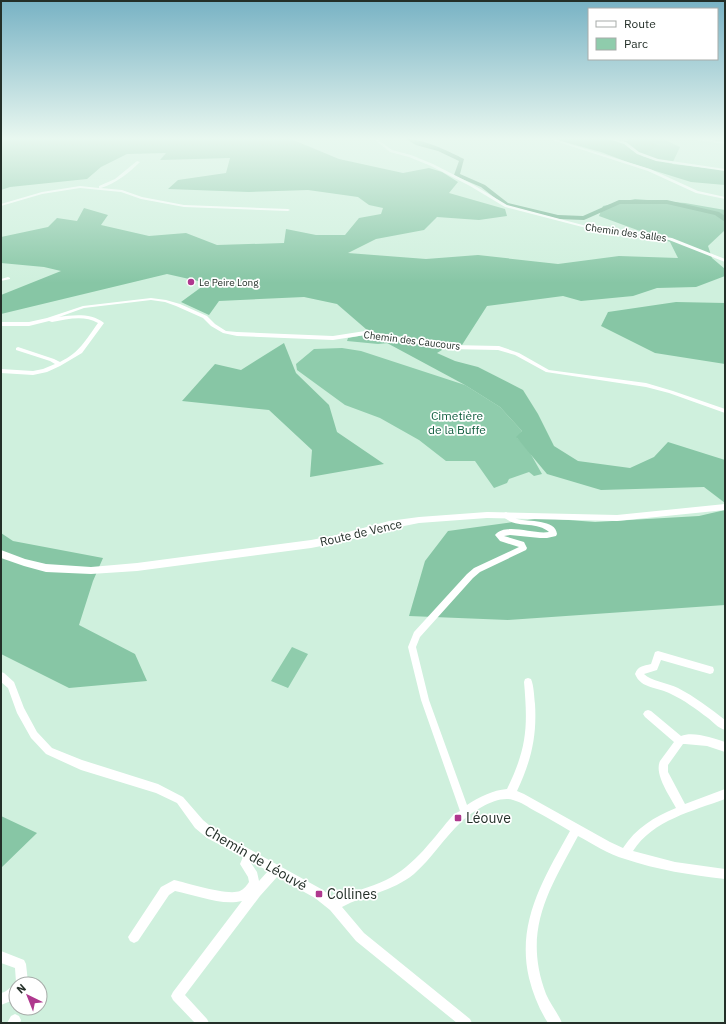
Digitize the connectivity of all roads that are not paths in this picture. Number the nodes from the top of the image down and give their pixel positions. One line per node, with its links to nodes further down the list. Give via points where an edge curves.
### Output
1 (100, 187): 4 (street)
2 (474, 187): 8 (street, Chemin des Salles, via 506,206 594,229 670,239)
3 (686, 187): 5 (street)
4 (96, 188): 6 (street, via 61,189); 7 (street, via 122,191 141,198 184,206)
5 (725, 198)
6 (1, 205)
7 (288, 210)
8 (725, 260)
9 (8, 278): 10 (street)
10 (1, 280)
11 (49, 319): 12 (street, via 29,324); 14 (street, via 76,316 101,322 80,352); 16 (street, Chemin des Caucours, via 83,307 151,299 169,302 205,316 213,326 237,334 333,338 365,333 451,347 499,348 518,354 548,371 646,385)
12 (1, 324)
13 (18, 349): 14 (street)
14 (59, 364): 15 (street, via 36,373)
15 (1, 371)
16 (725, 411)
17 (725, 507): 18 (main road, Route de Vence, via 617,518)
18 (506, 515): 19 (main road, Route de Vence, via 420,520 311,544 96,570 57,570); 30 (street, via 513,520 549,527 553,534 546,536 506,532 499,535 503,539 521,544 523,548 477,570 470,576 417,635 412,647 425,700)
19 (1, 554)
20 (710, 670): 24 (street, via 658,655 654,667 642,670 639,674 647,682 684,695)
21 (1, 676): 33 (street, Chemin de Léouvé, via 11,685 20,710 34,735 49,751 80,765 158,789 180,800 199,824 211,834)
22 (528, 682): 27 (street, via 532,715 529,750)
23 (648, 714): 25 (street)
24 (725, 726)
25 (680, 741): 26 (street, via 707,741); 29 (street, via 663,764 662,773)
26 (725, 748)
27 (510, 794): 30 (street, via 498,795); 31 (street, via 521,797)
28 (725, 794): 29 (street)
29 (682, 809): 32 (street, via 640,833)
30 (465, 812): 36 (street, via 403,876)
31 (576, 828): 32 (street); 42 (street, via 543,893 530,936 529,957 534,977 542,1000)
32 (625, 854): 35 (street, via 675,867)
33 (249, 856): 34 (street, Chemin de Léouvé); 37 (street, via 244,864 254,879 247,893 242,896 226,897 174,884 165,891)
34 (276, 870): 36 (street, Chemin de Léouvé, via 319,894); 40 (street, via 256,892 177,996)
35 (725, 874)
36 (334, 906): 41 (street, Chemin de Léouvé, via 360,937)
37 (134, 936)
38 (1, 957): 39 (street, via 20,964)
39 (21, 976)
40 (203, 1023)
41 (466, 1023)
42 (556, 1023)

